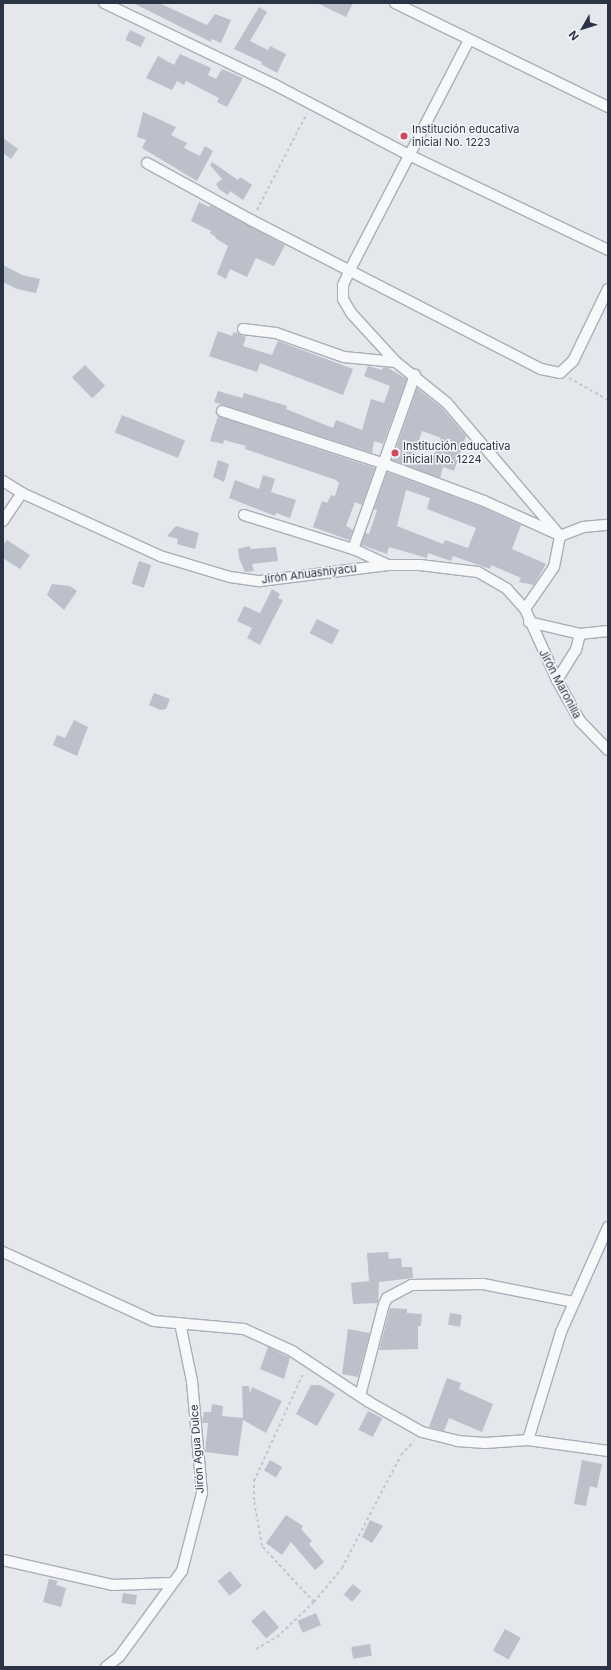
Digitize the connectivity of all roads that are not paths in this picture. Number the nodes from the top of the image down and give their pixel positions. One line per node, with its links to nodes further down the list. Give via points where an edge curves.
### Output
1 (104, 3): 5 (street, via 312,104)
2 (396, 3): 3 (street)
3 (469, 40): 4 (street); 5 (street)
4 (608, 107)
5 (411, 156): 7 (street); 8 (street)
6 (147, 163): 8 (street)
7 (608, 250)
8 (350, 270): 9 (street, via 541,369 560,372 573,361); 11 (street, via 343,285 342,298 351,313)
9 (608, 289)
10 (243, 329): 11 (street, via 276,333 344,357)
11 (396, 362): 12 (street)
12 (415, 375): 14 (street); 20 (street, via 446,403)
13 (222, 411): 14 (street)
14 (382, 463): 20 (street, via 484,501); 21 (street)
15 (3, 481): 16 (street, Jirón Ahuashiyacu)
16 (22, 494): 18 (street); 22 (street, Jirón Ahuashiyacu, via 160,556 230,577 260,581)
17 (244, 515): 21 (street)
18 (3, 521)
19 (608, 525): 20 (street, via 583,527)
20 (560, 536): 23 (street, via 554,567)
21 (353, 550): 22 (street)
22 (388, 564): 23 (street, Jirón Ahuashiyacu, via 478,572 507,590)
23 (525, 609): 24 (street, Jirón Maronilla)
24 (529, 622): 26 (street); 27 (street, Jirón Maronilla)
25 (608, 631): 26 (street)
26 (580, 634): 27 (street, via 576,650)
27 (557, 680): 28 (street, Jirón Maronilla, via 580,721)
28 (608, 750)
29 (608, 1227): 31 (street)
30 (3, 1252): 32 (street, via 154,1321)
31 (574, 1302): 33 (street, via 484,1284 411,1285 387,1298 384,1304); 34 (street)
32 (180, 1323): 33 (street, via 244,1329 292,1351); 37 (street, Jirón Agua Dulce, via 192,1381 202,1493 182,1571)
33 (360, 1396): 34 (street, via 422,1432 457,1441 485,1443)
34 (528, 1440): 35 (street)
35 (608, 1451)
36 (3, 1560): 37 (street, via 113,1585)
37 (171, 1583): 38 (street, Jirón Agua Dulce, via 152,1616 119,1657)
38 (106, 1667)

